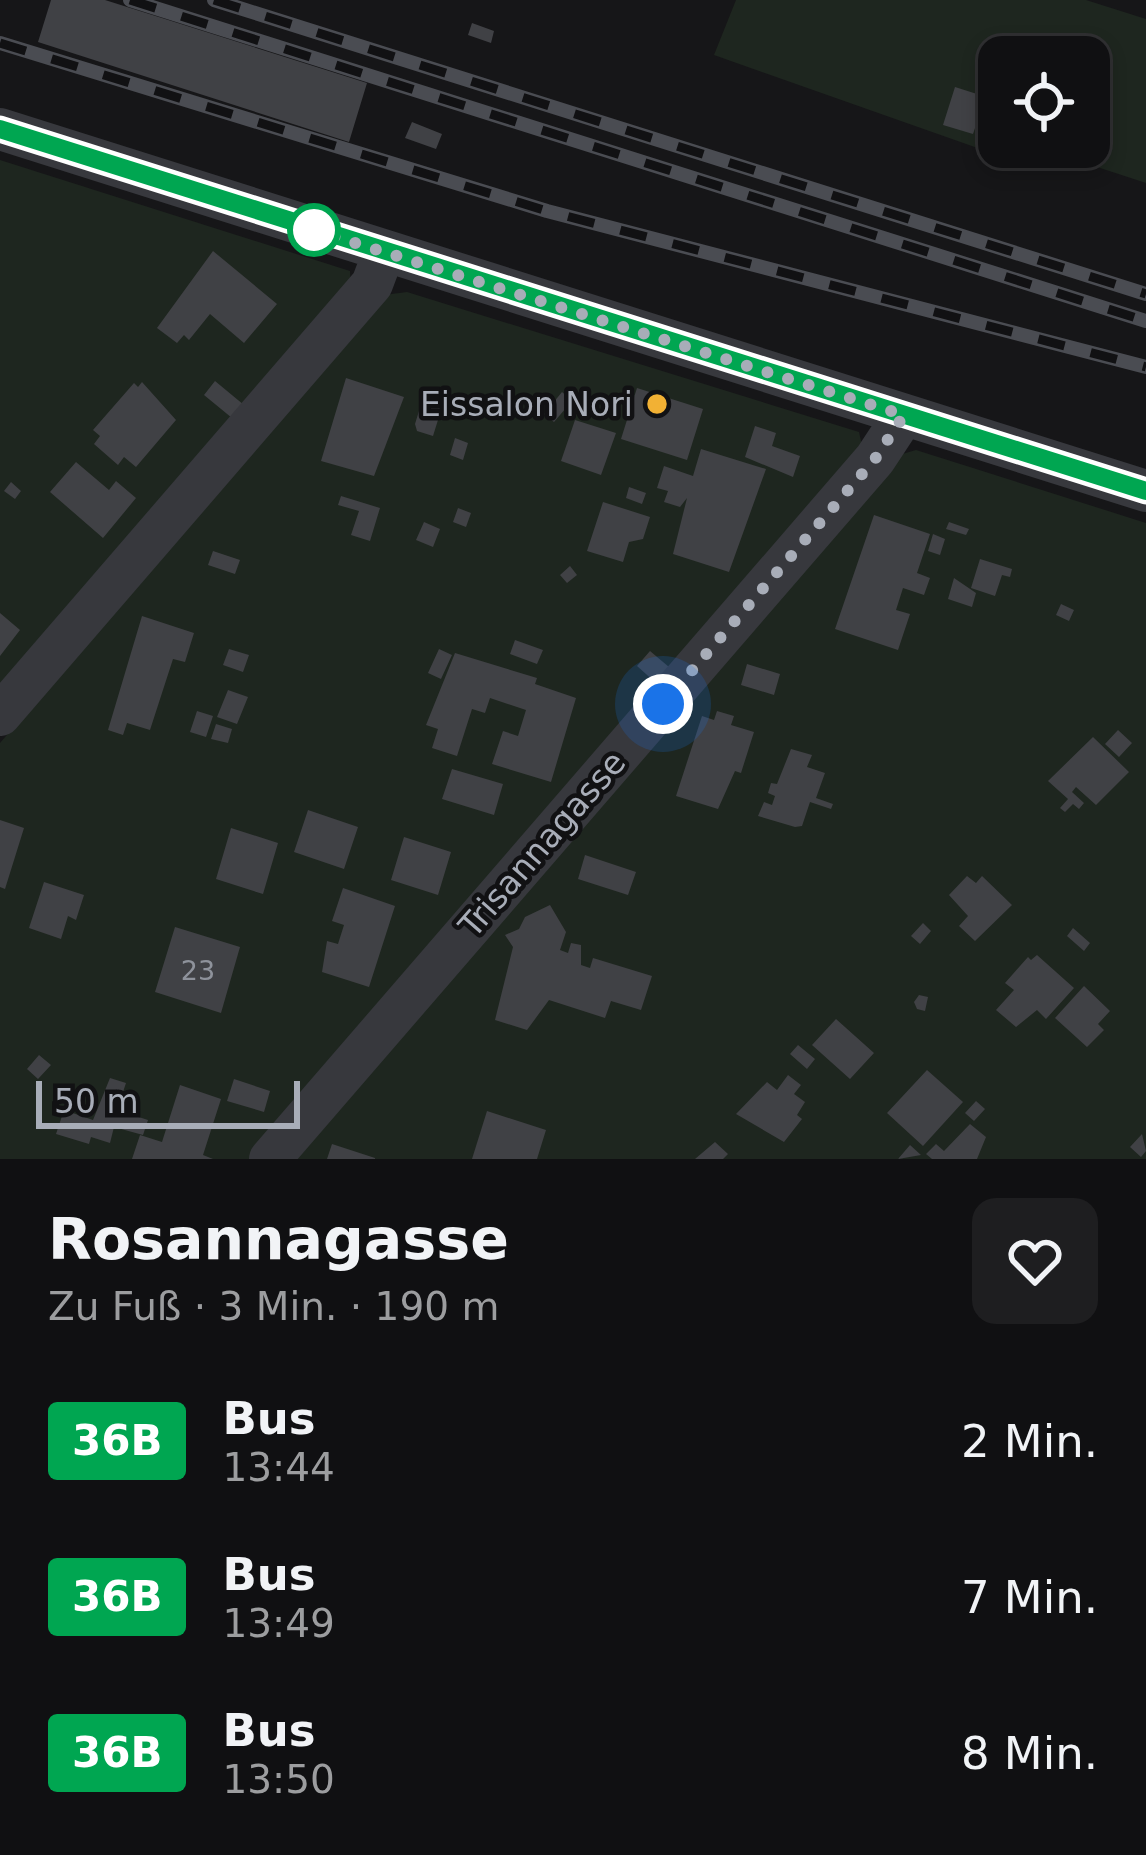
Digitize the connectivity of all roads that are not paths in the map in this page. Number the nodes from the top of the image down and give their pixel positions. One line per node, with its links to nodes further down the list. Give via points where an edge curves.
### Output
1 (0, 129): 2 (street)
2 (384, 252): 3 (street); 5 (street, via 372,284)
3 (904, 415): 4 (street); 6 (street, Trisannagasse, via 875,459)
4 (1146, 491)
5 (0, 716)
6 (270, 1159)

